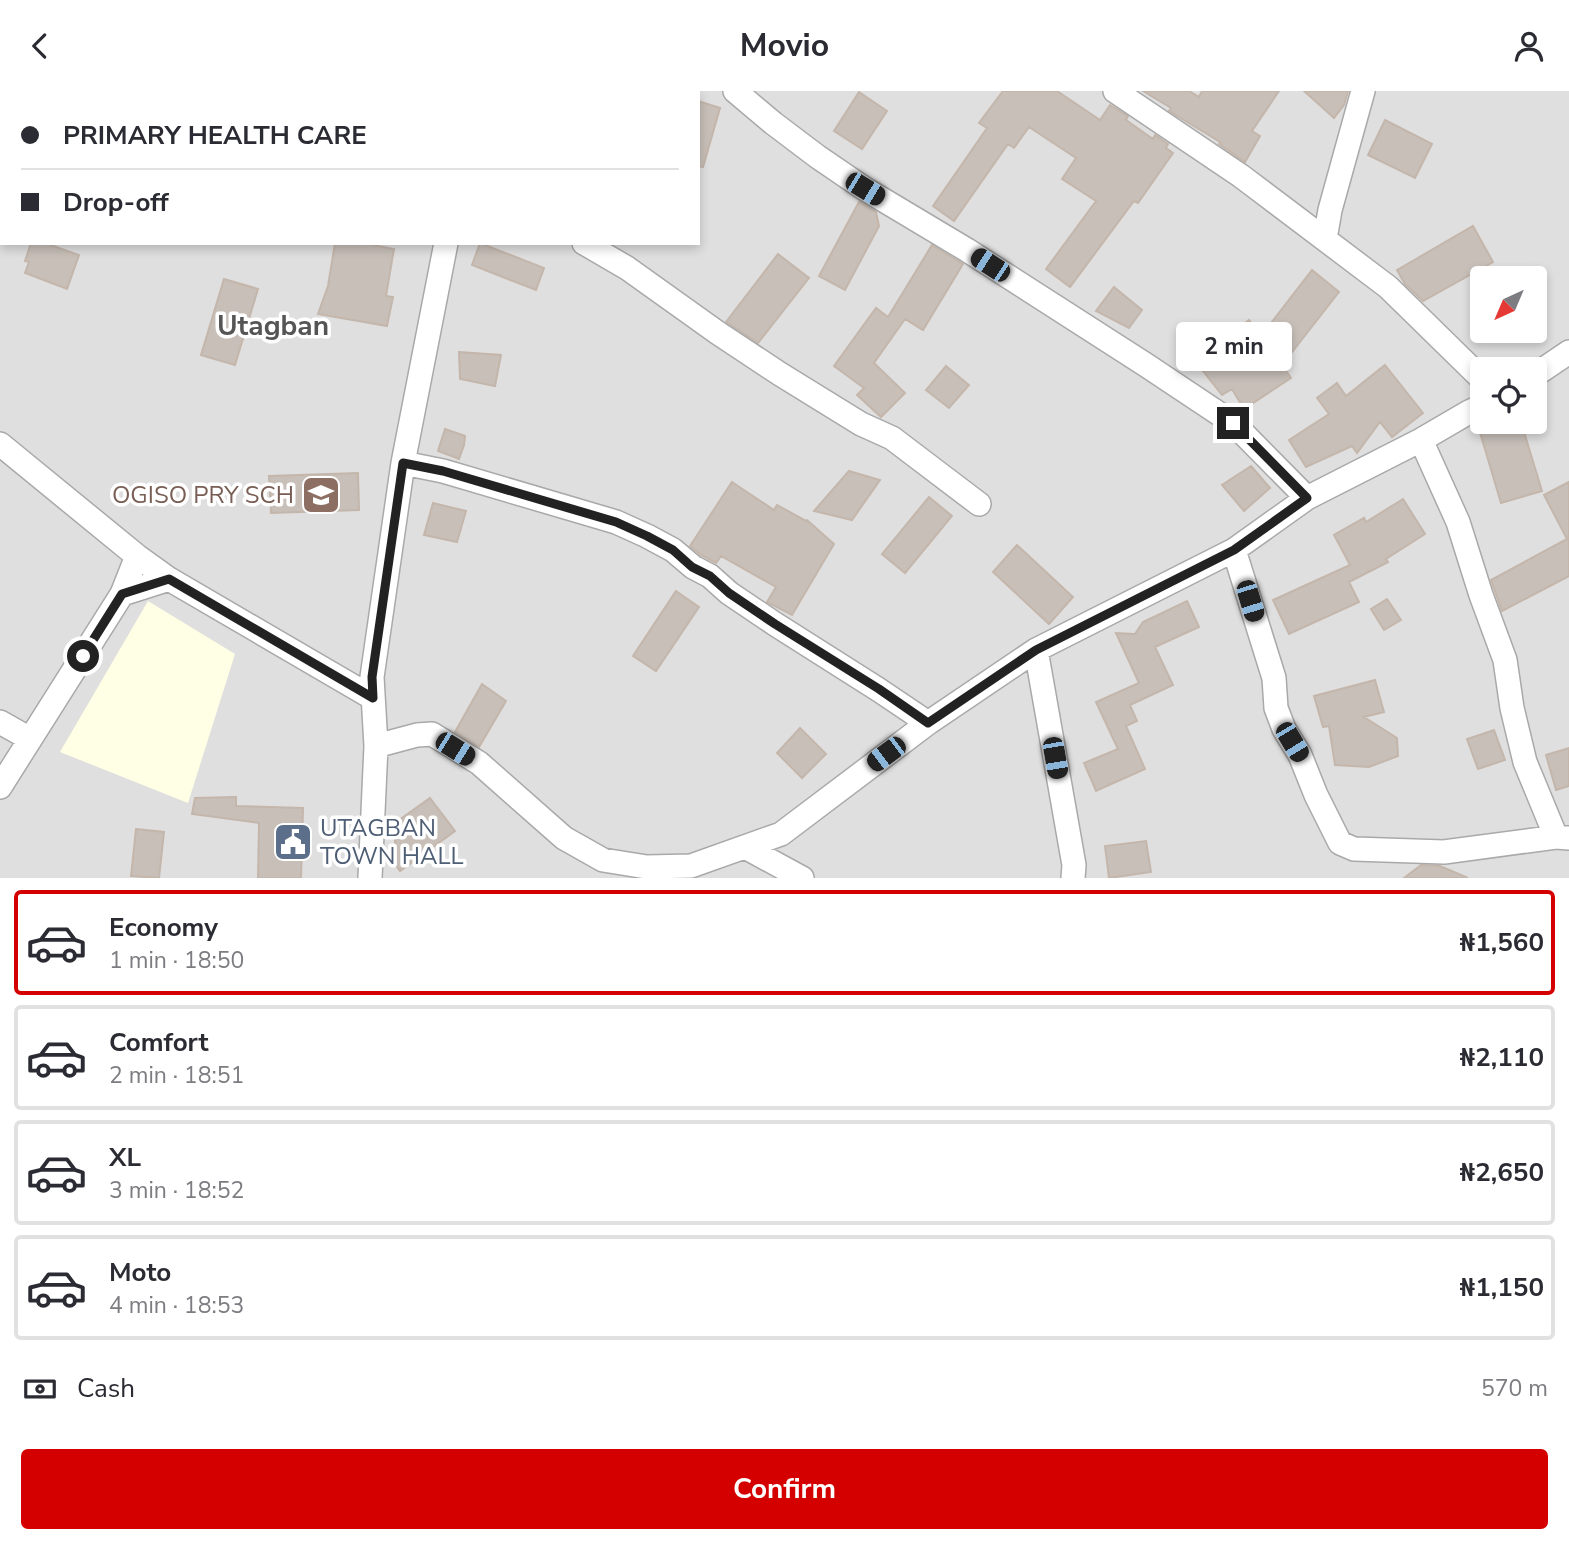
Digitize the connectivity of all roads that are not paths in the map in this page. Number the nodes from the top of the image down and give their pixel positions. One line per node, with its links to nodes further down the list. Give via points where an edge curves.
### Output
1 (735, 91): 14 (street, via 865,189 1233,423)
2 (1115, 91): 4 (street)
3 (1363, 91): 4 (street)
4 (1325, 239): 8 (street, via 1388,287)
5 (446, 245): 13 (street)
6 (588, 245): 15 (street, via 780,374 861,425 892,438)
7 (1569, 352): 9 (street)
8 (1470, 367)
9 (1547, 367)
10 (1470, 412): 11 (street)
11 (1421, 440): 14 (street); 27 (street, via 1458,521 1505,660 1525,762)
12 (0, 444): 17 (street)
13 (403, 463): 21 (street, via 372,677); 23 (street, via 616,522 647,536)
14 (1307, 498): 16 (street)
15 (978, 504)
16 (1234, 550): 20 (street); 27 (street, via 1274,678 1276,708 1340,843 1354,849 1444,852)
17 (137, 556): 18 (street); 19 (street)
18 (169, 579): 19 (street); 21 (street)
19 (122, 594): 24 (street)
20 (1036, 650): 23 (street); 31 (street)
21 (373, 698): 25 (street)
22 (0, 722): 24 (street)
23 (928, 723): 28 (street, via 781,834)
24 (30, 739): 26 (street)
25 (376, 746): 28 (street, via 432,734 479,763 564,838 603,860 647,867 691,866); 29 (street)
26 (0, 786)
27 (1563, 838)
28 (745, 847): 30 (street)
29 (370, 878)
30 (802, 878)
31 (1073, 878)

